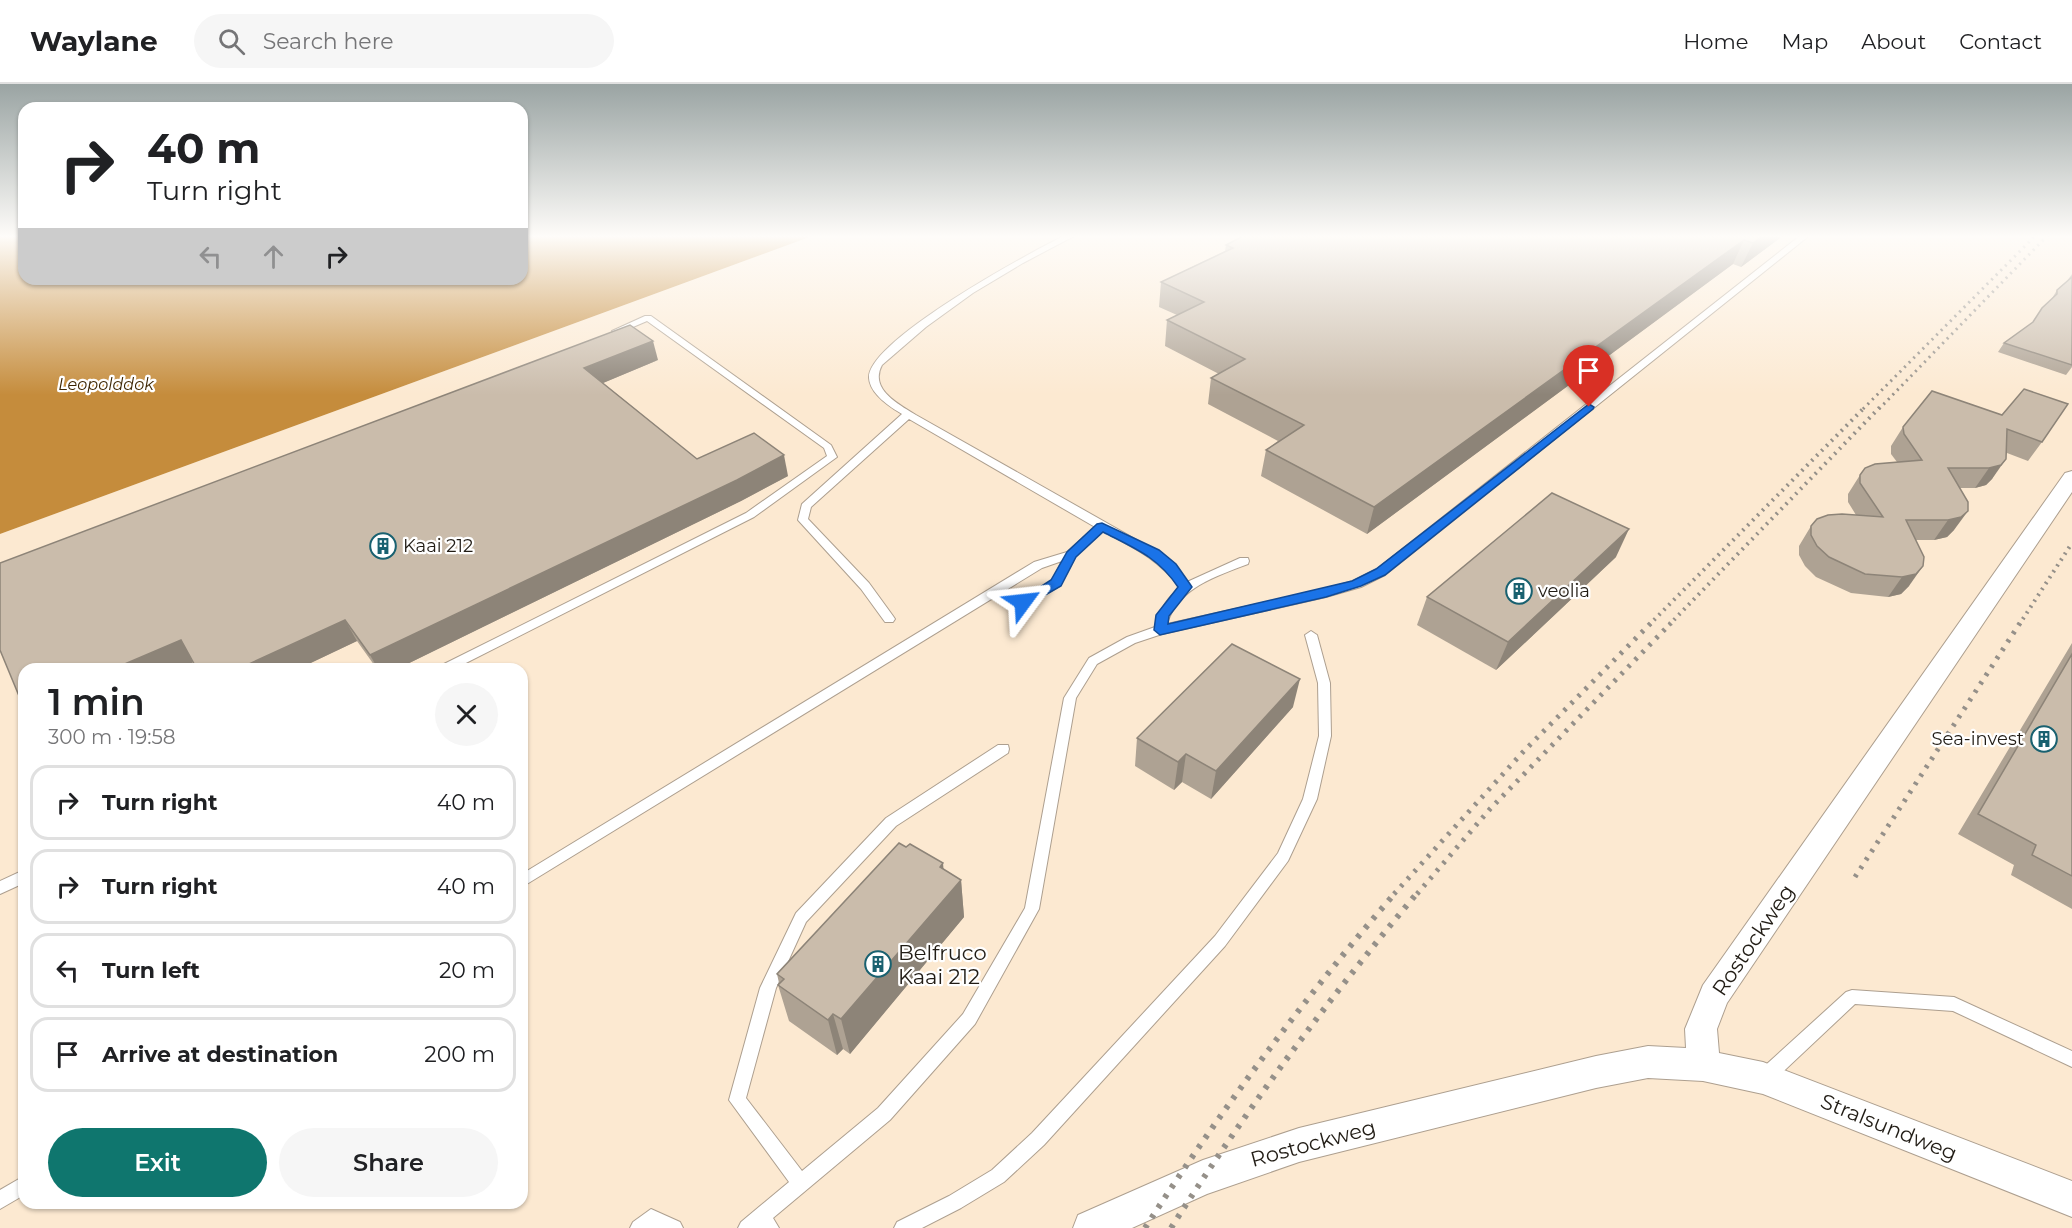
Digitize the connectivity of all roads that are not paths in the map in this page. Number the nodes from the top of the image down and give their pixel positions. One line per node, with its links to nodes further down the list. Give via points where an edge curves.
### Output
1 (974, 288): 4 (lane, via 879,363 873,373 877,389)
2 (1739, 288): 12 (lane, via 1381,572 1326,593)
3 (603, 335): 14 (lane, via 648,318 828,447 832,457 750,515)
4 (908, 414): 6 (lane); 11 (lane, via 806,506 803,520 865,586)
5 (2072, 477): 20 (street, Rostockweg, via 1714,994 1701,1029)
6 (1102, 526): 7 (lane); 9 (lane, via 1155,553 1172,567)
7 (1071, 554): 10 (lane, via 1056,583); 16 (lane, via 1038,566)
8 (1244, 561): 9 (lane)
9 (1185, 587): 12 (lane, via 1162,615)
10 (1023, 602)
11 (889, 619)
12 (1160, 630): 22 (lane, via 1131,639 1093,660 1070,698 1032,909 969,1019 884,1114)
13 (1311, 635): 29 (lane, via 1324,683 1325,736 1310,799 1283,857 1220,941 1038,1139 998,1176)
14 (456, 663)
15 (1003, 749): 22 (lane, via 891,822 801,918 777,968 737,1100)
16 (528, 877)
17 (18, 879): 18 (lane)
18 (0, 888)
19 (2072, 1059): 21 (lane, via 1954,1004 1852,997)
20 (1703, 1065): 21 (street, Stralsundweg); 30 (street, Rostockweg, via 1648,1062 1596,1072 1299,1145 1212,1174)
21 (1763, 1078): 24 (street, Stralsundweg)
22 (801, 1183): 26 (lane)
23 (18, 1189): 25 (lane)
24 (2072, 1199)
25 (0, 1200)
26 (759, 1224)
27 (639, 1228): 28 (lane, via 651,1218)
28 (674, 1228)
29 (903, 1228)
30 (1091, 1228)

